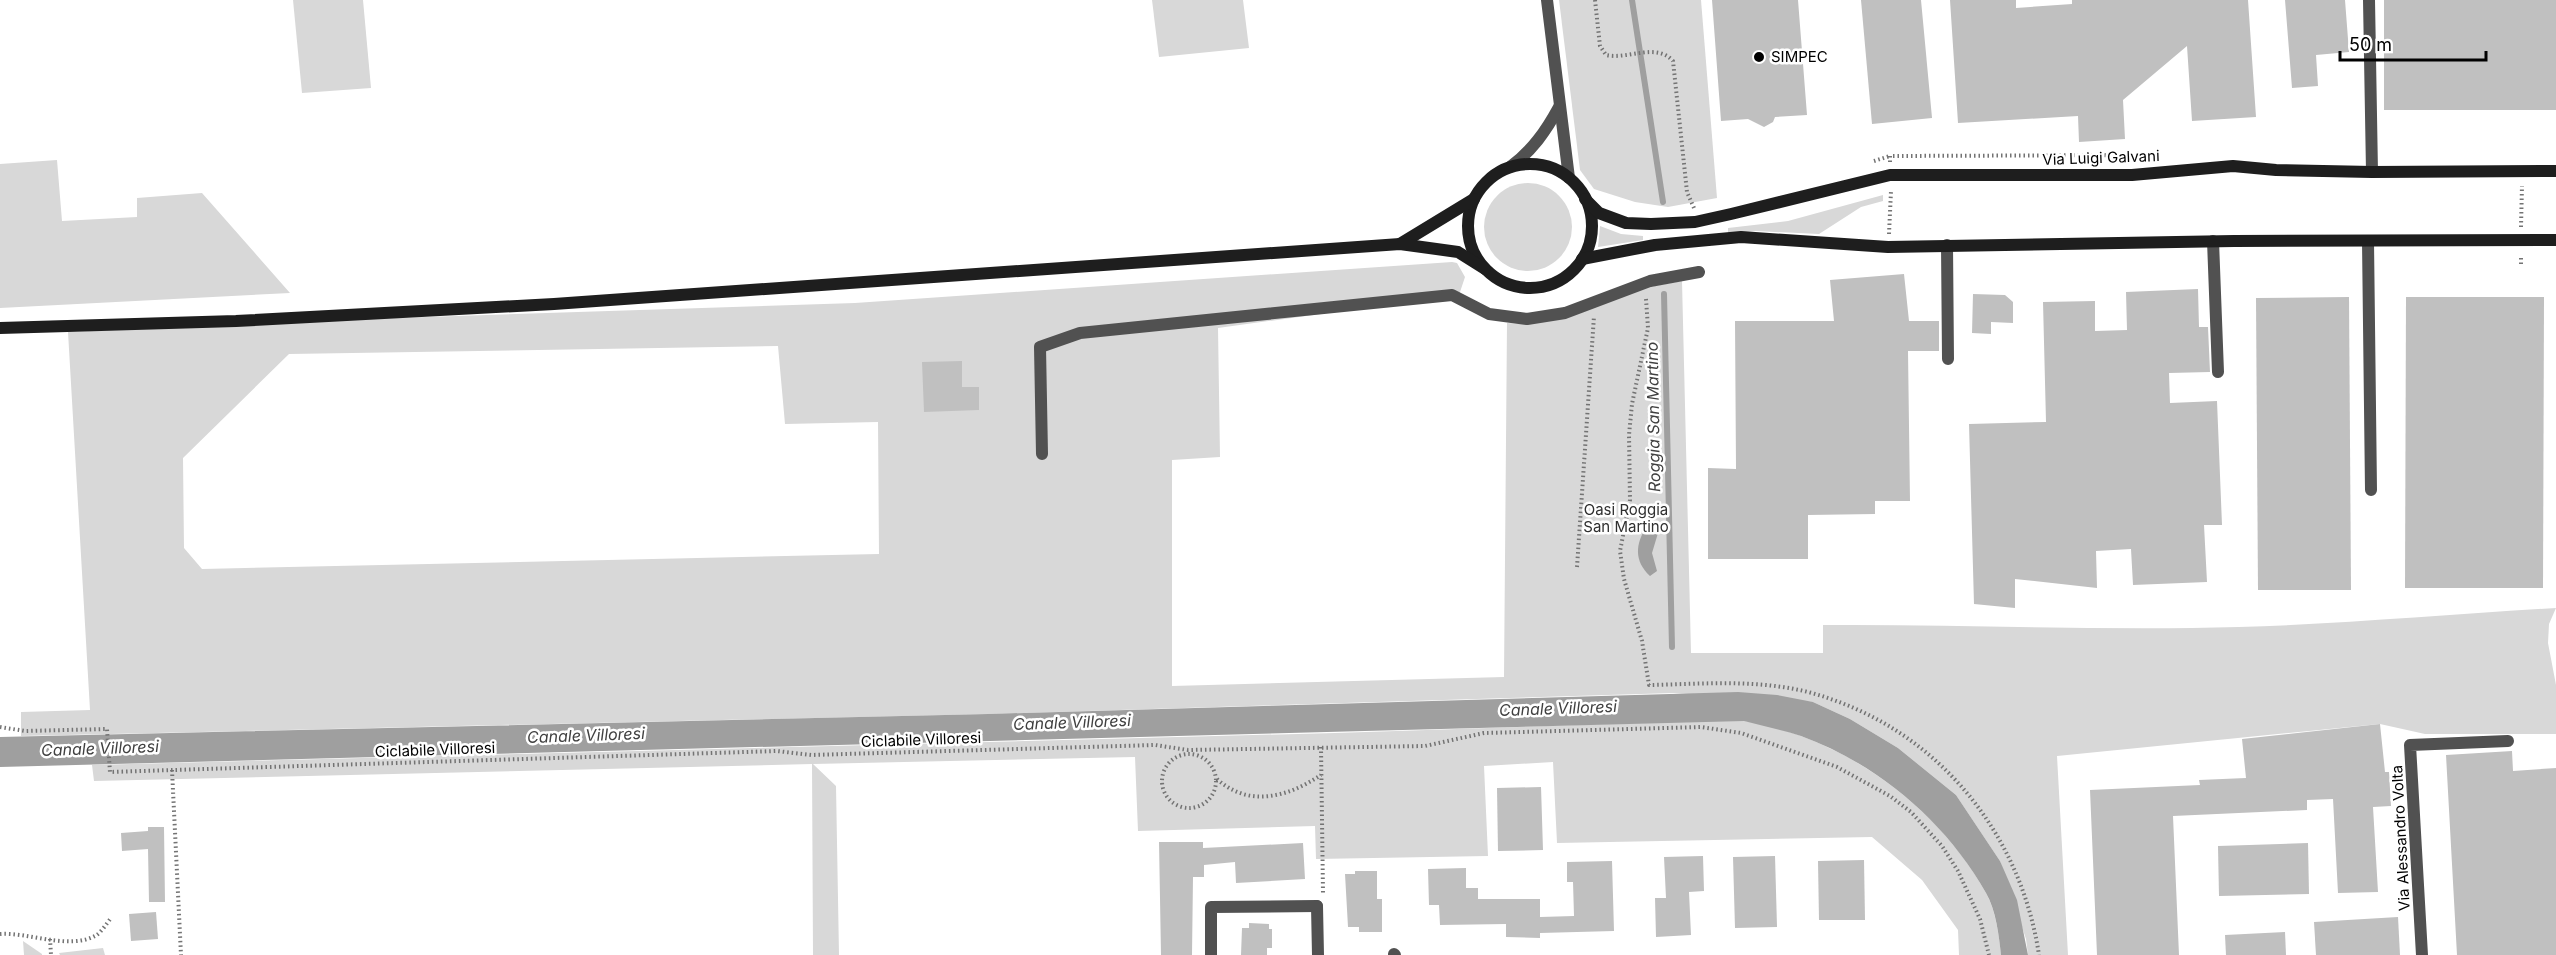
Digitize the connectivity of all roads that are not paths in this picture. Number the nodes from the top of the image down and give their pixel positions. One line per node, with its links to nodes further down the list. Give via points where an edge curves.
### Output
1 (1547, 0): 3 (street)
2 (2369, 0): 6 (street)
3 (1559, 107): 4 (street, via 1545,132); 7 (street)
4 (1510, 167): 7 (main road, via 1531,164 1551,168); 8 (main road, via 1489,179)
5 (2556, 171): 6 (main road, Via Luigi Galvani)
6 (2372, 172): 9 (main road, Via Luigi Galvani, via 2233,166 2132,175 1890,175 1695,222 1651,224 1626,223 1599,213)
7 (1569, 178): 9 (main road)
8 (1474, 199): 13 (main road); 16 (main road, via 1468,236)
9 (1585, 199): 15 (main road, via 1592,229)
10 (2556, 240): 12 (main road)
11 (2212, 241): 12 (main road); 14 (main road); 20 (street)
12 (2368, 241): 22 (street)
13 (1400, 244): 16 (main road, via 1458,252); 18 (main road, via 554,304 236,321)
14 (1947, 245): 15 (main road, via 1888,247 1741,237 1655,245); 19 (street)
15 (1582, 259): 16 (main road, via 1567,275 1536,287 1514,286)
16 (1485, 269)
17 (1699, 272): 21 (street, via 1650,280 1565,313 1527,319 1490,314 1452,295 1080,333 1040,347)
18 (0, 328)
19 (1948, 359)
20 (2218, 372)
21 (1042, 454)
22 (2371, 490)
23 (2508, 741): 26 (street, Via Alessandro Volta, via 2410,745)
24 (1212, 955): 25 (street, via 1211,907 1317,906)
25 (1318, 955)
26 (2422, 955)

